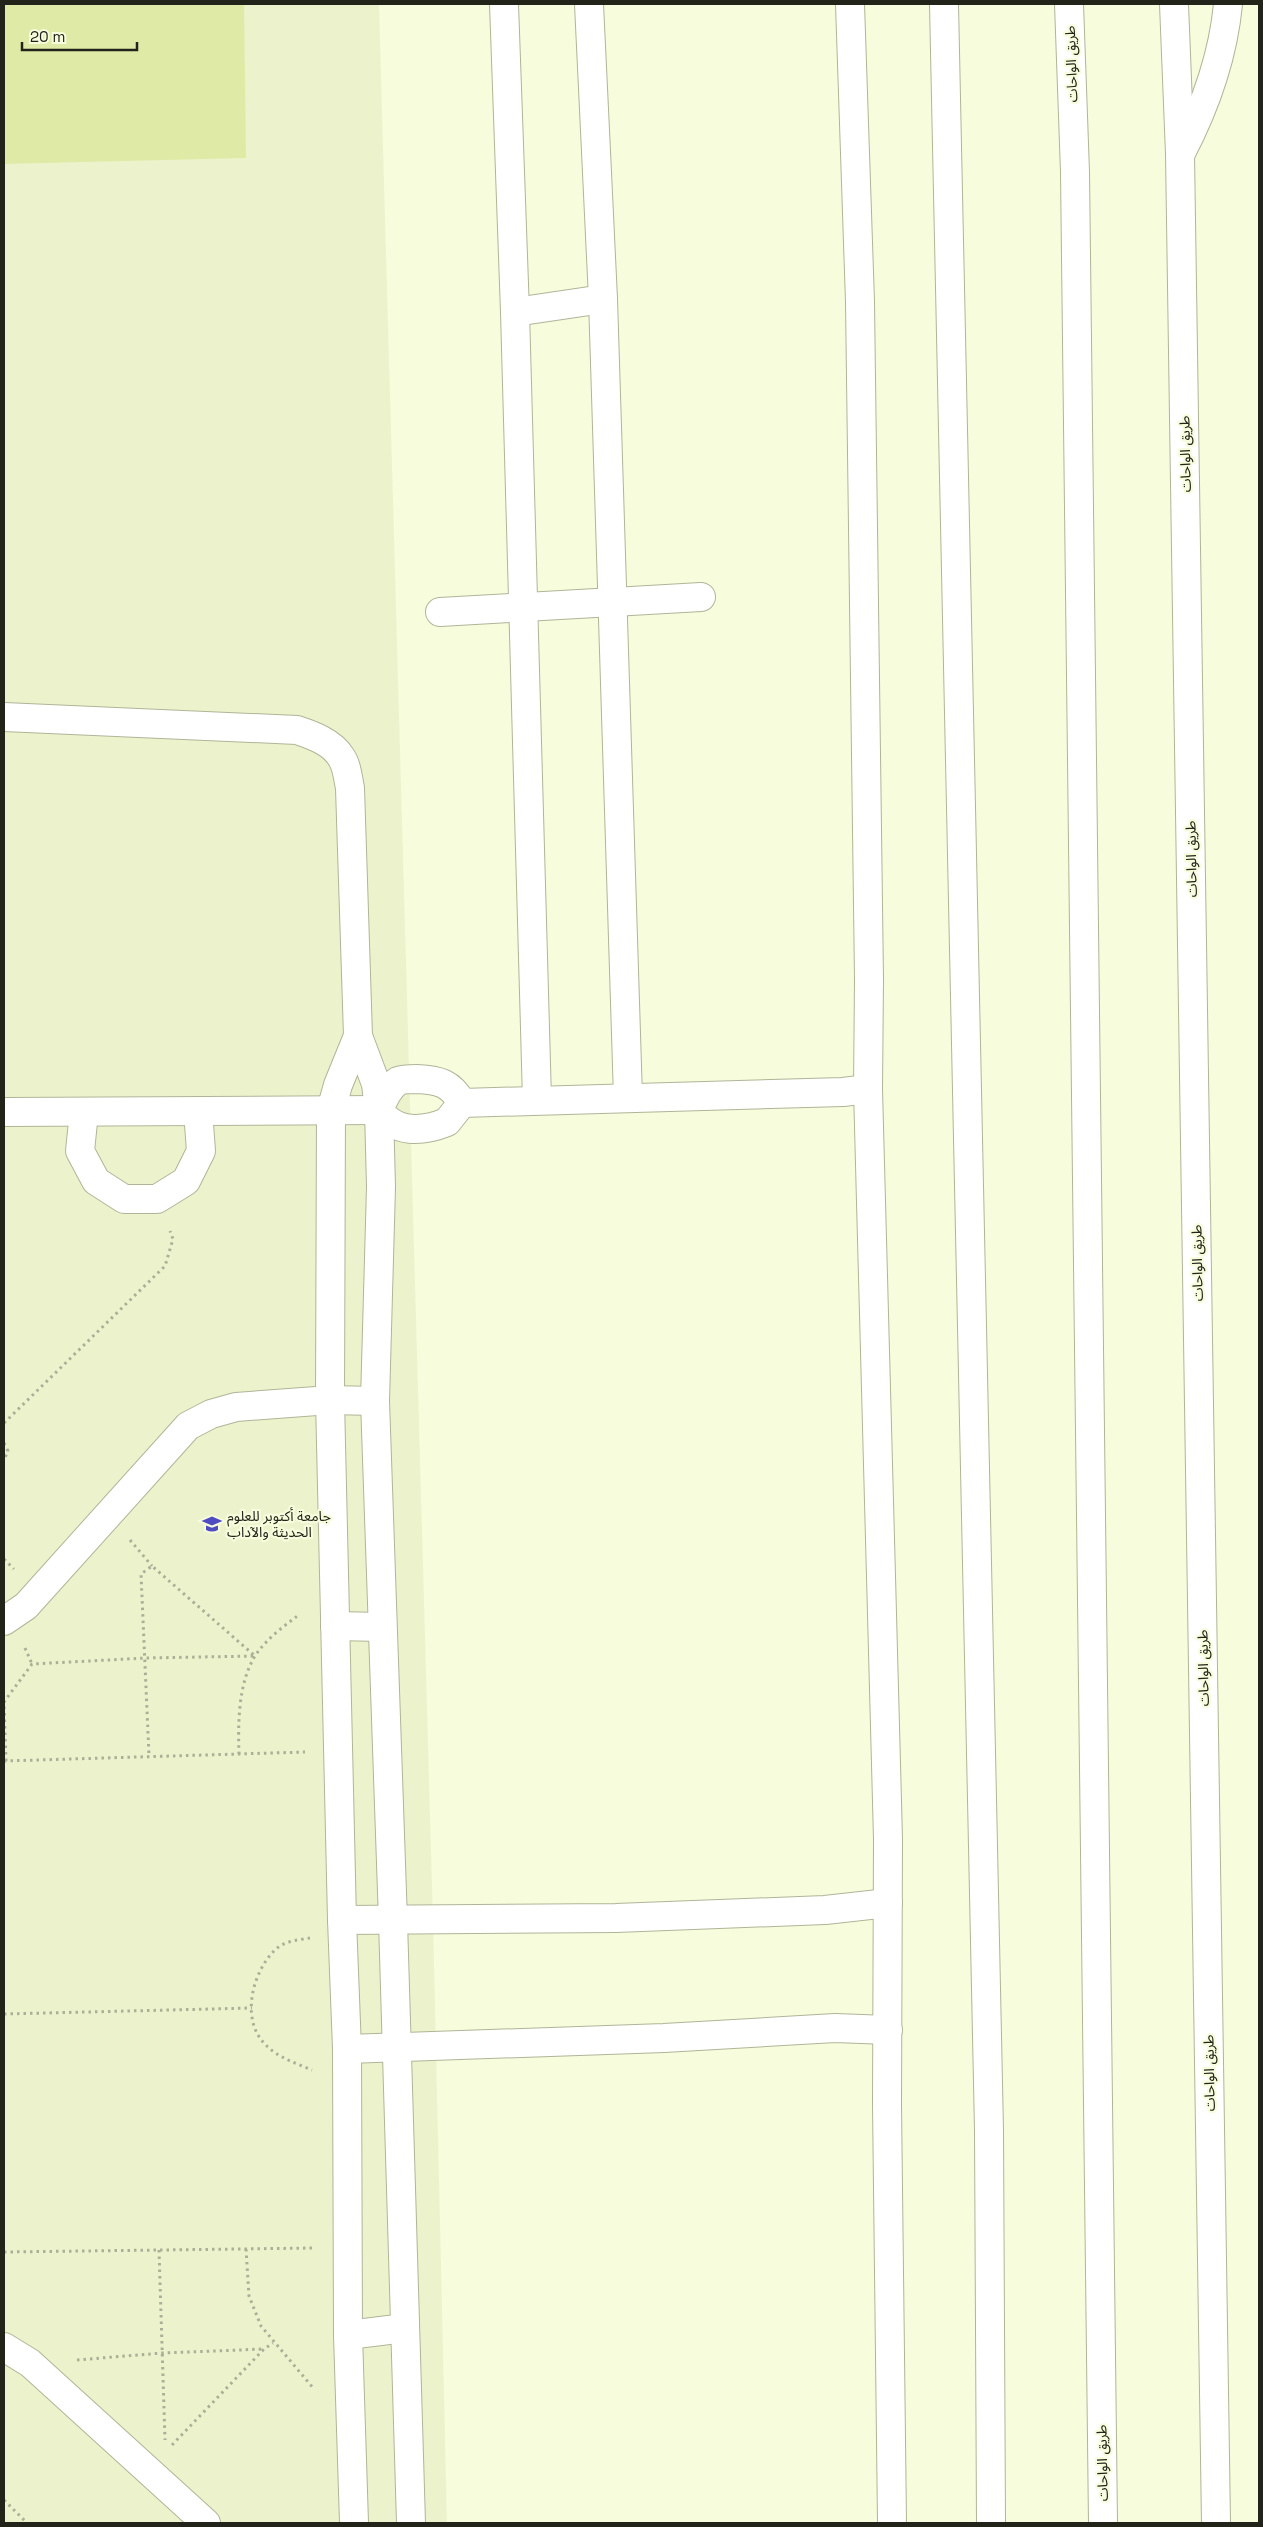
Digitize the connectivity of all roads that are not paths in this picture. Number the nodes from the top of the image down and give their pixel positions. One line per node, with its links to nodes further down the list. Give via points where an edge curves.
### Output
1 (504, 4): 10 (main road)
2 (589, 4): 9 (main road)
3 (850, 4): 17 (main road, via 860,302)
4 (944, 4): 44 (main road, via 989,2130)
5 (1069, 4): 45 (main road, طريق الواحات, via 1075,172)
6 (1174, 4): 8 (main road, طريق الواحات)
7 (1228, 4): 8 (main road, via 1220,56 1210,89)
8 (1180, 154): 46 (main road, طريق الواحات)
9 (603, 299): 10 (main road); 12 (main road)
10 (515, 312): 13 (main road)
11 (701, 597): 12 (main road)
12 (612, 603): 13 (main road); 18 (main road)
13 (524, 608): 14 (main road); 19 (main road)
14 (440, 612)
15 (4, 717): 16 (main road, via 279,727 312,735 328,744 342,757 350,788)
16 (358, 1036): 21 (main road); 22 (main road, via 376,1084)
17 (868, 1089): 18 (main road); 31 (main road)
18 (628, 1098): 19 (main road)
19 (537, 1100): 20 (main road)
20 (462, 1103): 22 (main road, via 447,1122 409,1129 390,1124); 22 (main road, via 456,1091 444,1082 408,1080 399,1081 392,1087)
21 (331, 1110): 22 (main road); 23 (main road); 26 (main road)
22 (379, 1110): 27 (main road, via 382,1187)
23 (198, 1111): 25 (main road); 25 (main road, via 201,1151 186,1181 157,1199 124,1199 96,1181 80,1151)
24 (4, 1112): 25 (main road)
25 (84, 1112)
26 (330, 1400): 27 (main road); 28 (main road); 29 (main road, via 236,1407 211,1414 188,1426 26,1606)
27 (375, 1401): 30 (main road)
28 (335, 1615): 30 (main road); 33 (main road)
29 (4, 1621)
30 (382, 1627): 32 (main road)
31 (888, 1903): 32 (main road, via 825,1910 732,1914); 34 (main road)
32 (394, 1920): 33 (main road); 35 (main road)
33 (342, 1928): 36 (main road)
34 (888, 2030): 35 (main road, via 835,2028); 43 (main road)
35 (396, 2048): 36 (main road); 37 (main road)
36 (347, 2049): 38 (main road)
37 (404, 2328): 38 (main road); 42 (main road)
38 (348, 2335): 41 (main road)
39 (4, 2347): 40 (main road, via 156,2461)
40 (206, 2523)
41 (354, 2523)
42 (411, 2523)
43 (892, 2523)
44 (991, 2523)
45 (1103, 2523)
46 (1216, 2523)

